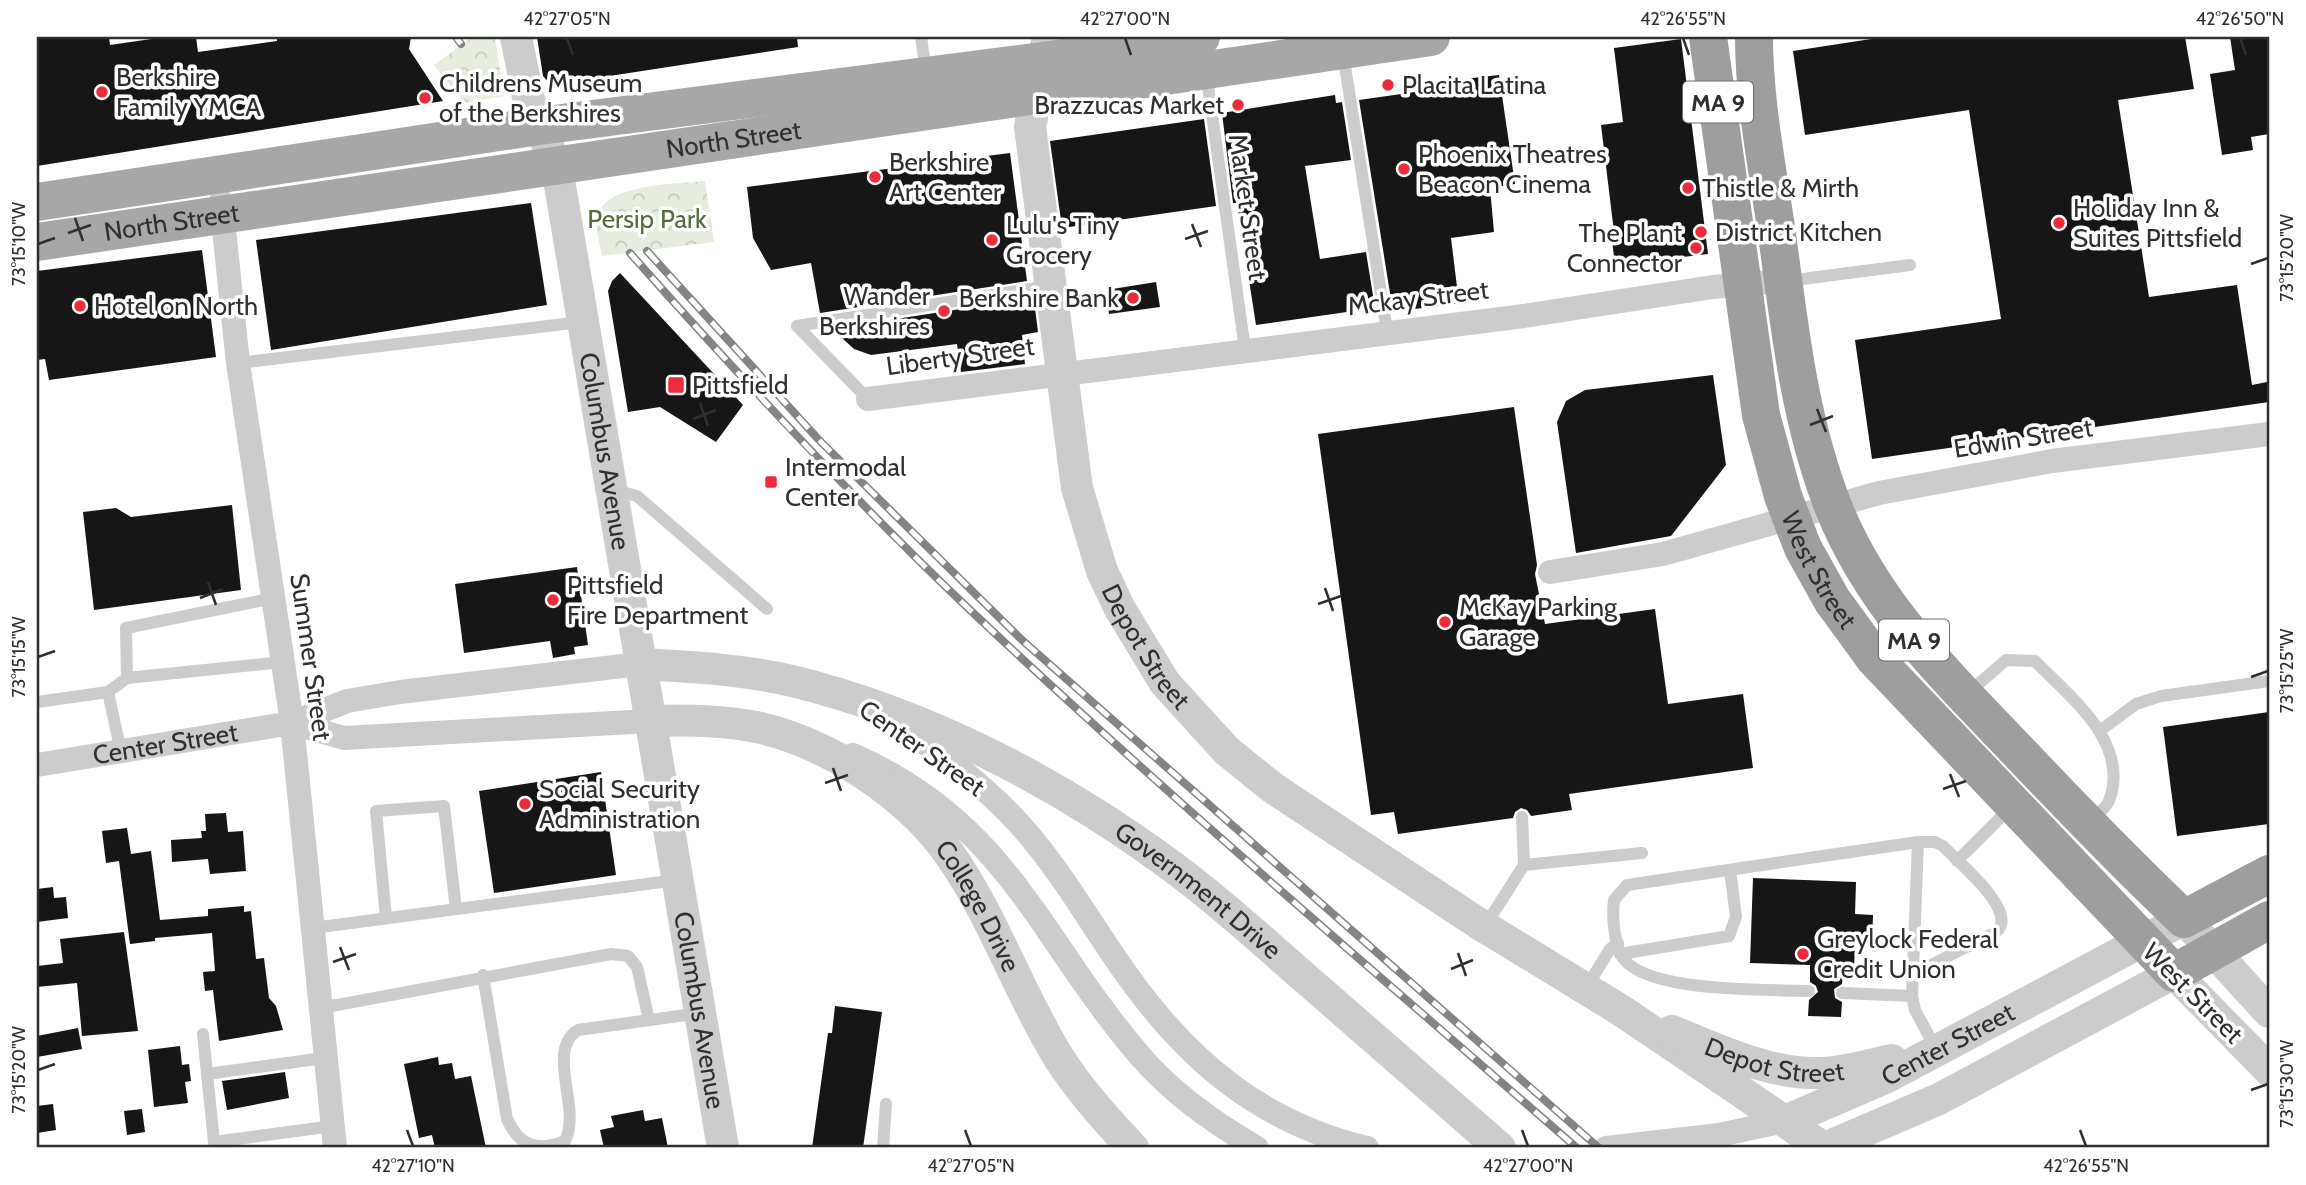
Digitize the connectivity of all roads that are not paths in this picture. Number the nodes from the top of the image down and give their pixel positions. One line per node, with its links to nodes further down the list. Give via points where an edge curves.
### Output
1 (516, 37): 10 (street, Columbus Avenue)
2 (921, 37): 9 (lane)
3 (1431, 37): 6 (main road, North Street)
4 (1708, 37): 18 (highway, West Street / MA 9)
5 (1754, 37): 17 (highway, West Street / MA 9)
6 (1343, 50): 7 (main road, North Street); 21 (lane)
7 (1203, 54): 8 (main road, North Street); 22 (lane, Market Street)
8 (1042, 64): 9 (main road, North Street); 11 (main road, North Street); 19 (street, Depot Street, via 1030,127)
9 (927, 76): 10 (main road, North Street)
10 (538, 126): 11 (street, Columbus Avenue); 12 (main road, North Street)
11 (556, 168): 14 (main road, North Street); 20 (street, Columbus Avenue)
12 (218, 174): 13 (main road, North Street); 14 (street, Summer Street)
13 (37, 202)
14 (223, 215): 15 (main road, North Street); 23 (street, Summer Street)
15 (37, 242)
16 (1910, 265): 17 (lane)
17 (1783, 281): 18 (street, Mckay Street); 28 (highway, West Street / MA 9, via 1806,415)
18 (1743, 285): 21 (street, Mckay Street); 29 (highway, West Street / MA 9, via 1761,415)
19 (1049, 286): 24 (street, Depot Street); 25 (lane, via 797,326)
20 (582, 322): 23 (lane); 27 (street, Columbus Avenue)
21 (1387, 331): 22 (street, Mckay Street)
22 (1245, 349): 24 (street, Mckay Street)
23 (238, 363): 31 (street, Summer Street)
24 (1060, 373): 25 (street, Liberty Street); 61 (street, Depot Street, via 1088,533 1120,610 1165,683 1227,751 1273,788)
25 (868, 398)
26 (2269, 434): 28 (street, Edwin Street, via 2052,461)
27 (610, 489): 32 (lane, via 637,496); 34 (street, Columbus Avenue)
28 (1833, 506): 29 (street, Edwin Street); 38 (highway, West Street / MA 9, via 1878,593)
29 (1791, 519): 30 (street, Edwin Street, via 1663,554); 47 (highway, West Street / MA 9, via 1832,600 1875,660)
30 (1550, 572)
31 (274, 598): 33 (street, Summer Street); 35 (lane, via 126,628)
32 (767, 609)
33 (283, 662): 35 (lane); 42 (street, Summer Street)
34 (640, 664): 39 (street, Center Street, via 735,670); 41 (street, Columbus Avenue); 42 (street, Center Street, via 400,692 347,701)
35 (127, 678): 37 (lane)
36 (2269, 681): 44 (lane, via 2161,696 2136,704)
37 (108, 692): 40 (lane); 45 (lane)
38 (1965, 696): 44 (lane, via 2006,660 2035,661); 49 (highway, West Street / MA 9)
39 (854, 699): 86 (street, Government Drive, via 935,730 1012,768 1085,808 1164,860); 91 (street, Center Street, via 950,761 1015,819 1056,870 1145,1000 1201,1063 1274,1113 1311,1131)
40 (37, 702)
41 (650, 721): 42 (street, Center Street, via 344,738); 43 (street, Center Street, via 706,721); 56 (street, Columbus Avenue)
42 (292, 723): 45 (street, Center Street); 62 (street, Summer Street)
43 (762, 729): 89 (street, College Drive, via 821,751 882,787 932,831 965,879 1058,1057 1092,1104); 90 (street, Center Street, via 824,744 881,767 959,820 1013,878 1141,1058 1196,1109)
44 (2101, 730): 49 (lane, via 2113,775 2109,803)
45 (121, 751): 46 (street, Center Street)
46 (37, 765)
47 (2013, 806): 52 (lane); 63 (highway, West Street / MA 9)
48 (1522, 817): 53 (lane)
49 (2087, 823): 59 (highway, West Street / MA 9)
50 (1917, 842): 52 (lane, via 1935,842); 54 (lane); 66 (lane)
51 (1642, 853): 53 (lane)
52 (1957, 861): 66 (lane, via 1997,902 2002,927 1929,966)
53 (1524, 865): 61 (lane)
54 (1730, 870): 64 (lane, via 1627,885 1614,900); 64 (lane, via 1736,918 1729,936)
55 (2269, 874): 59 (highway, Center Street)
56 (677, 880): 57 (lane); 76 (street, Columbus Avenue)
57 (456, 909): 58 (lane); 58 (lane, via 444,806 376,811)
58 (386, 918): 62 (lane)
59 (2184, 919): 63 (street, Center Street); 65 (street, West Street)
60 (2269, 919): 65 (highway, Center Street)
61 (1484, 927): 69 (street, Depot Street)
62 (313, 928): 73 (street, Summer Street)
63 (2142, 941): 67 (highway, West Street / MA 9); 79 (street, Center Street)
64 (1619, 948): 69 (lane, via 1610,949); 70 (lane, via 1627,961 1662,982)
65 (2213, 951): 67 (highway, Center Street); 75 (street, West Street)
66 (1913, 967): 72 (lane)
67 (2174, 973): 81 (street, West Street); 93 (street, Center Street, via 1939,1099)
68 (483, 975): 73 (lane); 77 (lane, via 611,954 628,956 637,967); 77 (lane, via 507,1119 514,1135 530,1145 551,1147 569,1134 563,1051 568,1036 578,1030)
69 (1586, 988): 74 (street, Depot Street)
70 (1809, 991)
71 (1842, 993): 72 (lane)
72 (1912, 996): 79 (lane)
73 (321, 1008): 80 (street, Summer Street)
74 (1622, 1011): 79 (street, Depot Street, via 1734,1056 1788,1070 1841,1071); 84 (street, Depot Street)
75 (2269, 1012)
76 (700, 1013): 77 (lane); 87 (street, Columbus Avenue)
77 (649, 1020)
78 (203, 1034): 82 (lane)
79 (1935, 1050): 84 (street, Center Street, via 1885,1078)
80 (324, 1058): 82 (lane); 85 (street, Summer Street)
81 (2269, 1070)
82 (207, 1074): 85 (lane, via 214,1142)
83 (886, 1104): 88 (lane)
84 (1785, 1121): 92 (street, Center Street, via 1719,1135); 93 (street, Depot Street)
85 (334, 1137)
86 (1490, 1140)
87 (723, 1148)
88 (883, 1148)
89 (1133, 1148)
90 (1257, 1148)
91 (1367, 1148)
92 (1605, 1148)
93 (1825, 1148)

